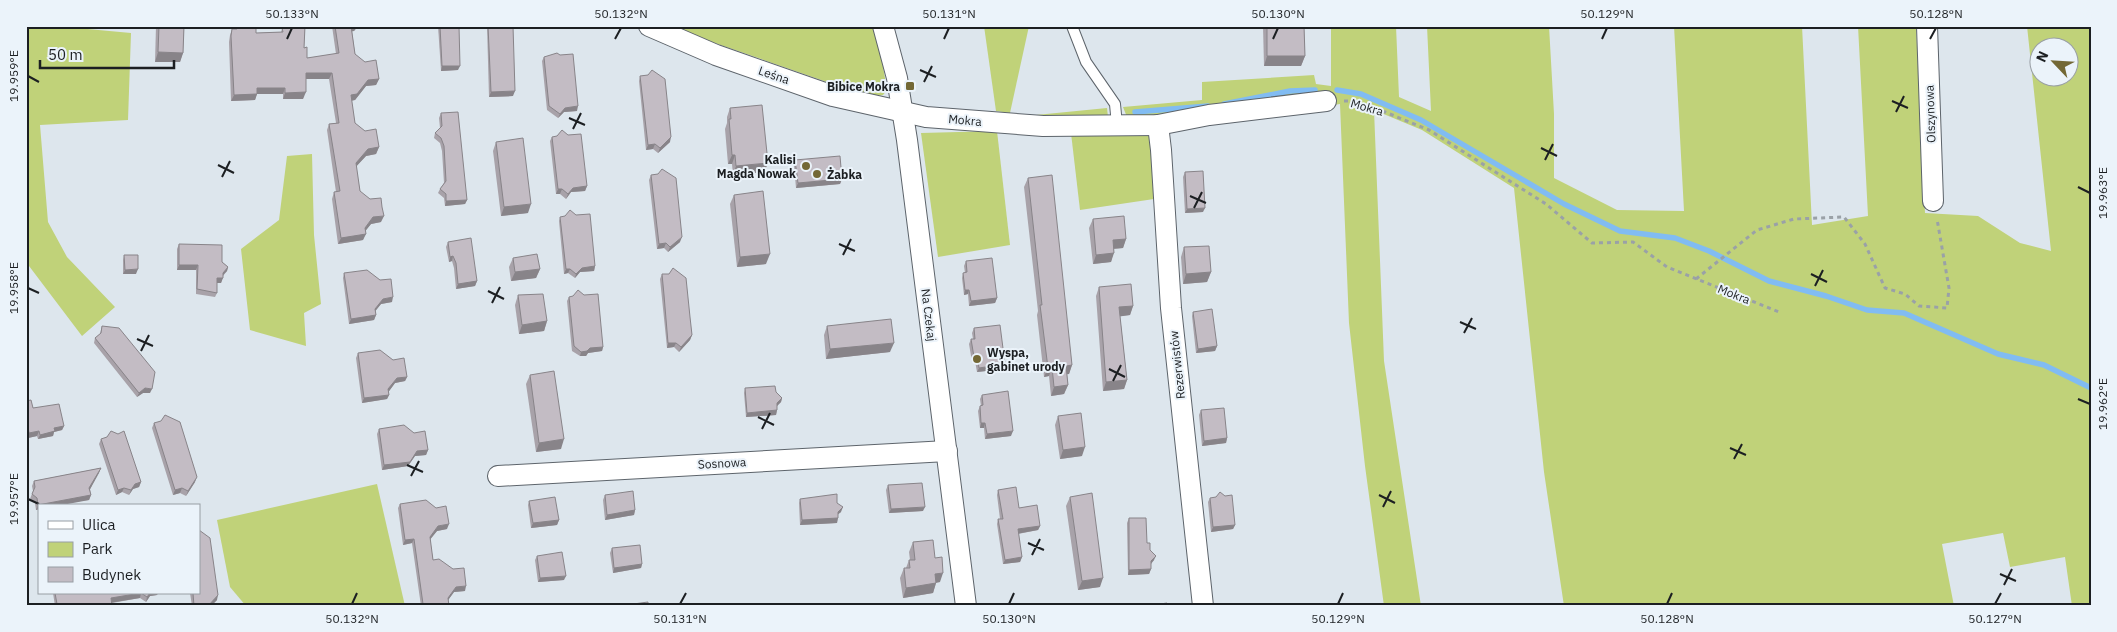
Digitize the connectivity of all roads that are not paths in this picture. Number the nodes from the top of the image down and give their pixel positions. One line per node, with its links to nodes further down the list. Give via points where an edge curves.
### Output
1 (649, 26): 6 (street, Leśna, via 716,55 833,96)
2 (883, 26): 6 (street, Na Czekaj, via 897,78)
3 (1072, 26): 7 (lane, via 1086,62 1115,104)
4 (1927, 26): 9 (street, Olszynowa)
5 (1326, 101): 8 (street, Mokra, via 1209,115)
6 (902, 113): 7 (street, Mokra, via 1005,124); 10 (street, Na Czekaj)
7 (1116, 125): 8 (street, Mokra)
8 (1158, 125): 13 (street, Rezerwistów, via 1171,308)
9 (1933, 201)
10 (947, 451): 11 (street, Sosnowa); 12 (street, Na Czekaj)
11 (498, 476)
12 (966, 606)
13 (1203, 606)

